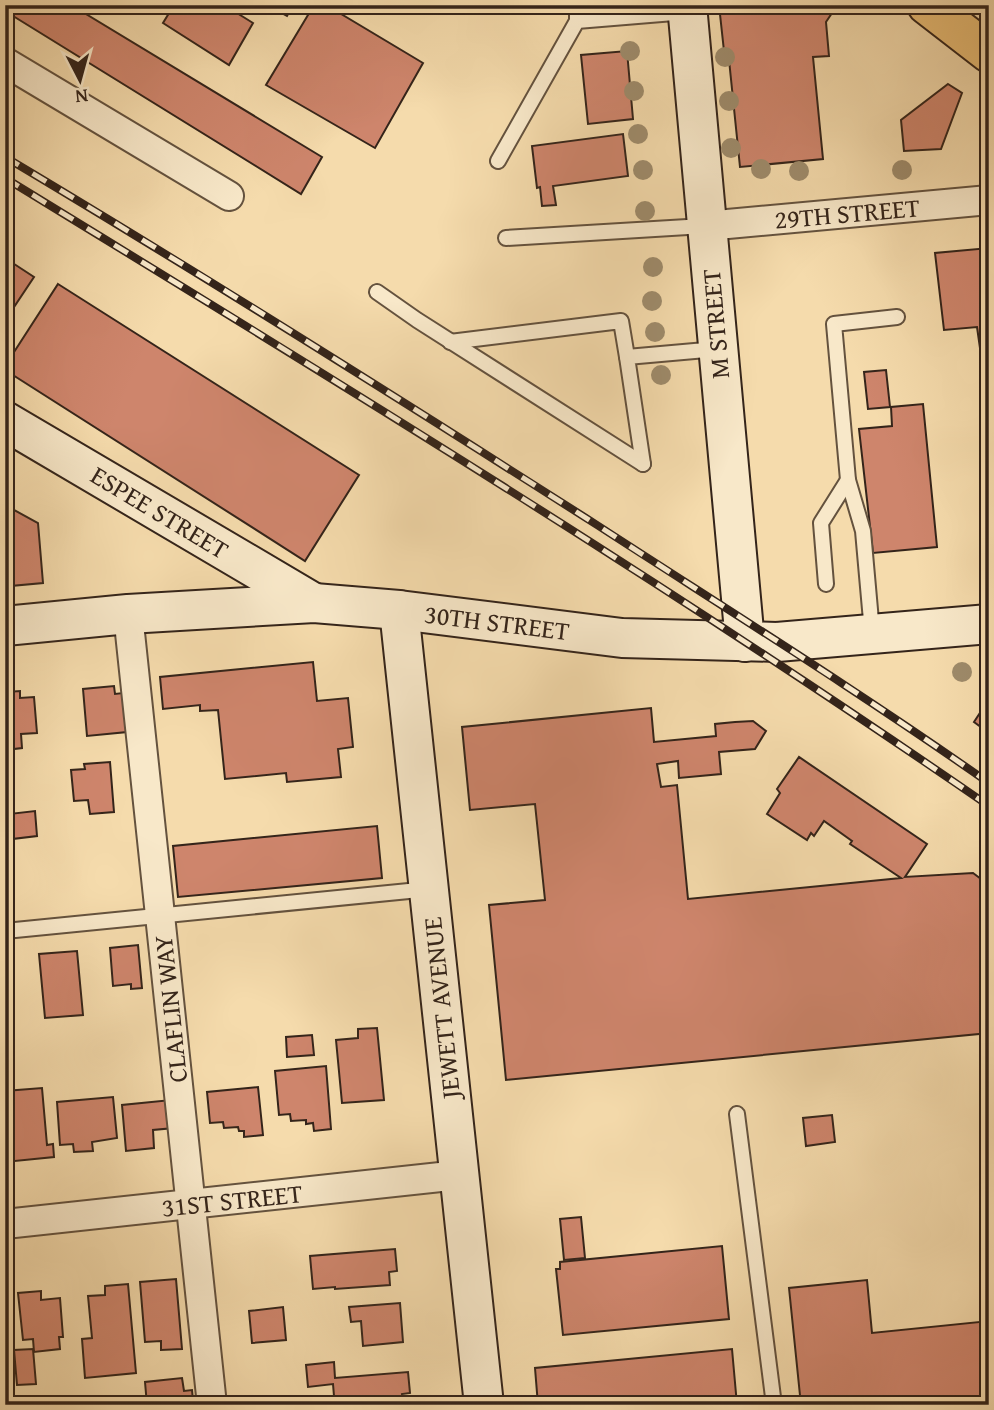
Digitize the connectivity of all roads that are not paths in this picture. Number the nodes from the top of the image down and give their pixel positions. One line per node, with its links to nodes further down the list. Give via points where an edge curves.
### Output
1 (577, 5): 5 (lane)
2 (927, 5): 7 (highway)
3 (944, 5): 6 (highway)
4 (687, 8): 5 (lane); 12 (street, M STREET)
5 (577, 21): 9 (lane)
6 (989, 29)
7 (989, 53)
8 (5, 62): 10 (street)
9 (498, 161)
10 (229, 196)
11 (989, 200): 12 (street, 29TH STREET)
12 (706, 226): 13 (lane); 17 (street, M STREET)
13 (506, 238)
14 (377, 292): 16 (lane)
15 (897, 317): 20 (lane, via 834,324)
16 (450, 342): 18 (lane, via 621,321); 18 (lane, via 643,464)
17 (717, 349): 18 (lane); 28 (street, M STREET)
18 (627, 357)
19 (5, 421): 22 (street, ESPEE STREET)
20 (848, 480): 21 (lane, via 821,523); 27 (lane, via 863,531)
21 (826, 584)
22 (314, 603): 23 (street, 30TH STREET); 24 (street, 30TH STREET)
23 (399, 610): 28 (street, 30TH STREET, via 622,638); 29 (street, JEWETT AVENUE)
24 (128, 614): 26 (street, 30TH STREET); 30 (street, CLAFLIN WAY)
25 (989, 624): 27 (street, 30TH STREET)
26 (5, 626)
27 (872, 634): 28 (street, 30TH STREET)
28 (745, 642)
29 (429, 889): 30 (lane); 33 (street, JEWETT AVENUE)
30 (160, 914): 31 (lane); 34 (street, CLAFLIN WAY)
31 (5, 931)
32 (737, 1114): 38 (lane)
33 (459, 1175): 34 (street, 31ST STREET); 37 (street, JEWETT AVENUE)
34 (190, 1204): 35 (street, 31ST STREET); 36 (street, CLAFLIN WAY)
35 (5, 1224)
36 (212, 1405)
37 (484, 1405)
38 (774, 1405)

